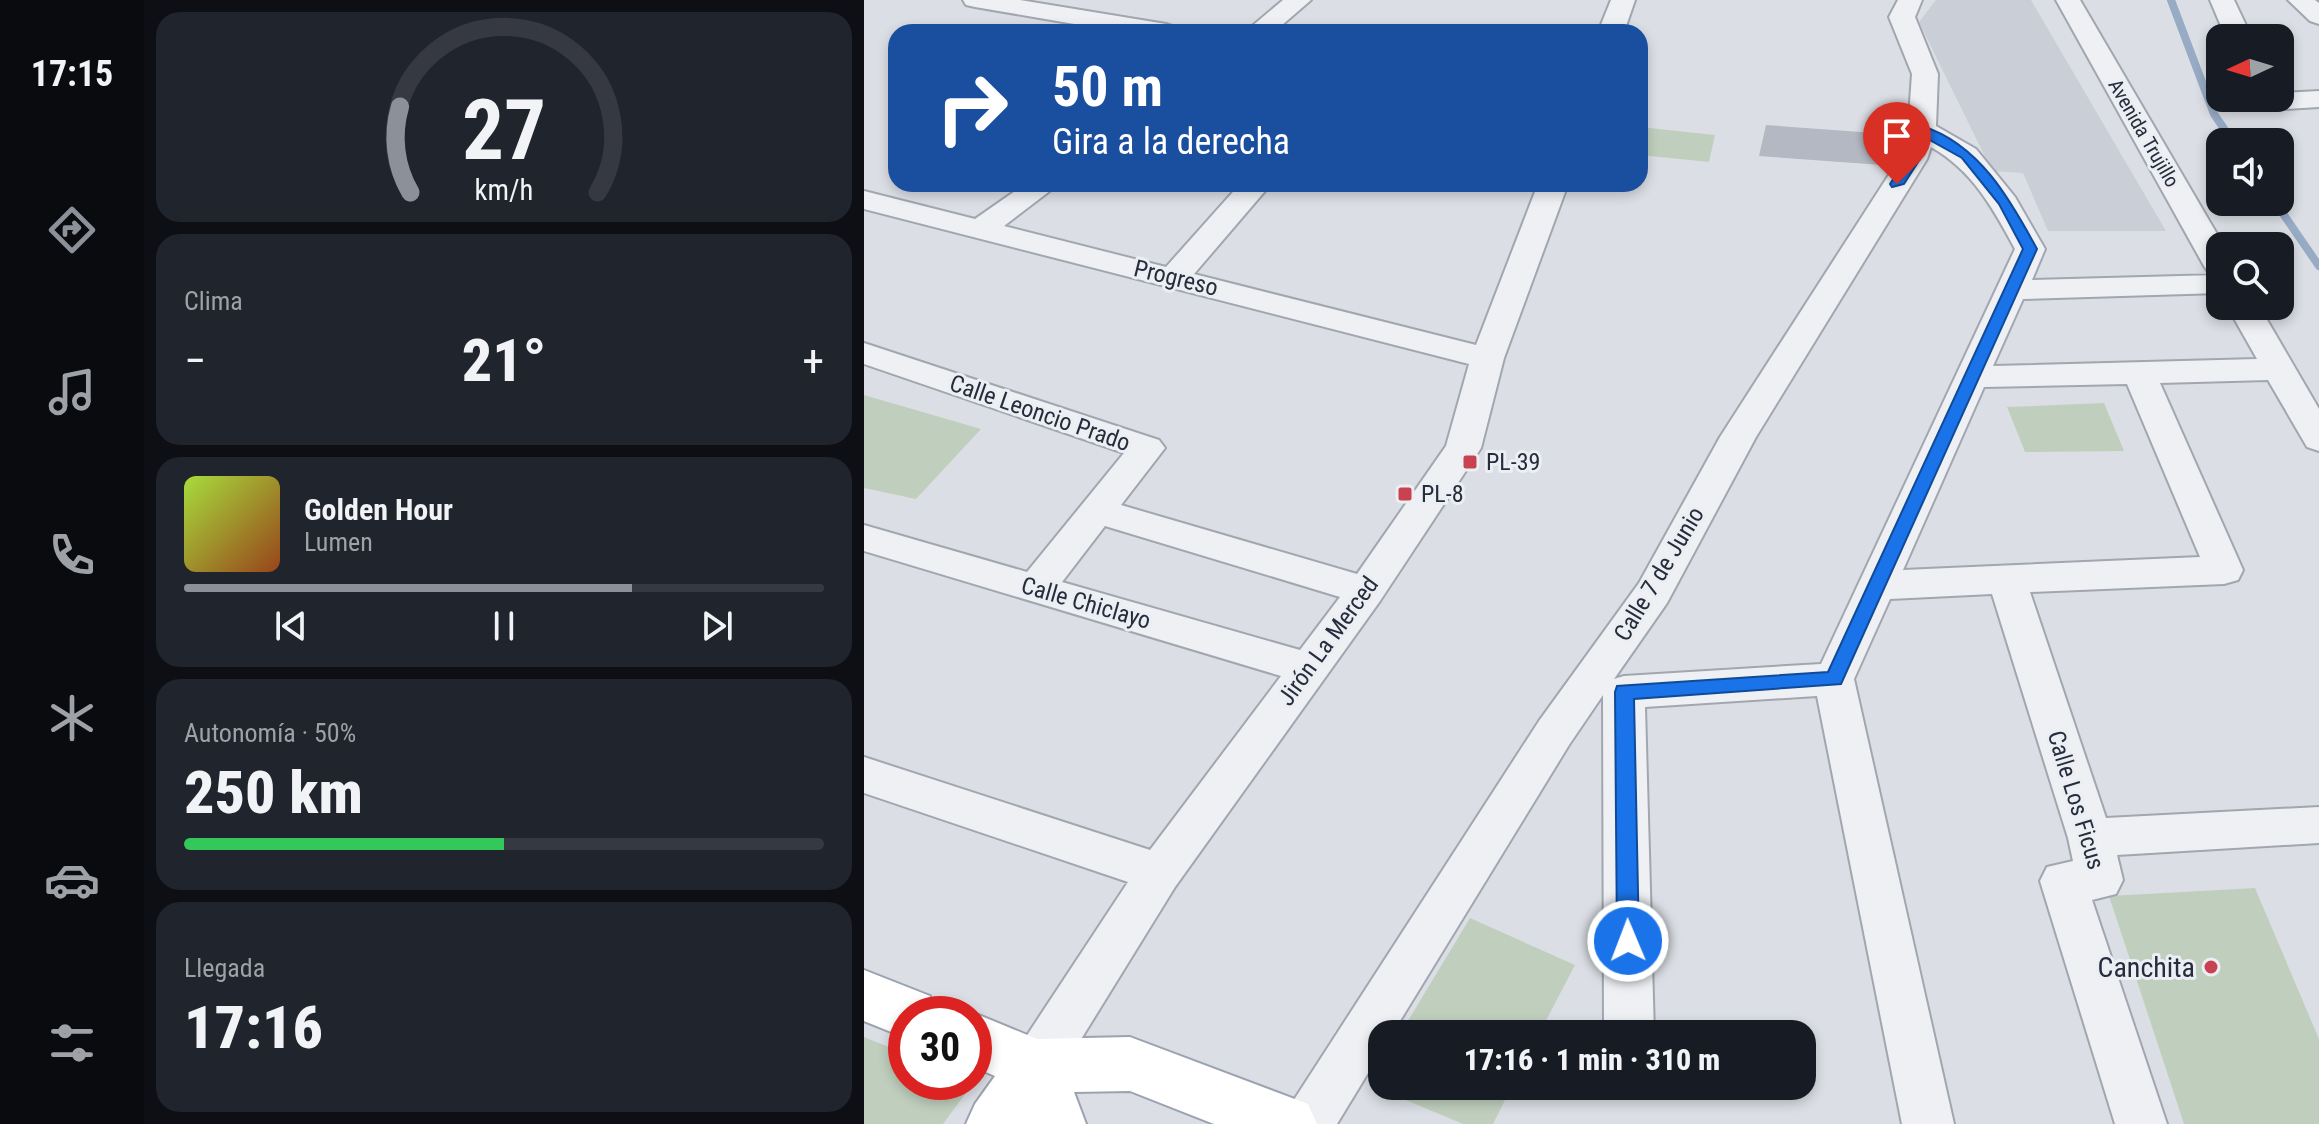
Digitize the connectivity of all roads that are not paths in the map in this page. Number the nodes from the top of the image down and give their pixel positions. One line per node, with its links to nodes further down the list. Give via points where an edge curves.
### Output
1 (975, 0): 7 (street)
2 (1299, 0): 8 (street)
3 (1623, 0): 9 (street)
4 (1910, 0): 13 (street, Calle 7 de Junio, via 1902,17 1925,74)
5 (2068, 0): 19 (street, Avenida Trujillo)
6 (2222, 0): 10 (street)
7 (1118, 24)
8 (1268, 24)
9 (1614, 24)
10 (2233, 24)
11 (2319, 99): 12 (street)
12 (2294, 100)
13 (1922, 130): 22 (street, via 1966,155 2005,203 2030,249); 50 (street, Calle 7 de Junio, via 1913,159 1738,437 1653,593 1554,733)
14 (1033, 192): 18 (street)
15 (1249, 192): 20 (street)
16 (1550, 192): 25 (street, Jirón La Merced)
17 (864, 200): 18 (street, Progreso)
18 (980, 229): 20 (street, Progreso)
19 (2206, 242)
20 (1174, 277): 25 (street, Progreso)
21 (2206, 284): 22 (street)
22 (2011, 290): 28 (street)
23 (2251, 320): 26 (street)
24 (864, 353): 30 (street, Calle Leoncio Prado, via 1147,448)
25 (1487, 358): 35 (street, Jirón La Merced, via 1463,448)
26 (2279, 369): 27 (street); 29 (street)
27 (2139, 372): 28 (street); 32 (street, via 2224,570)
28 (1972, 377): 33 (street)
29 (2319, 439)
30 (1097, 511): 34 (street); 35 (street)
31 (864, 538): 34 (street, Calle Chiclayo)
32 (2006, 578): 33 (street); 40 (street, Calle Los Ficus)
33 (1878, 585): 37 (street)
34 (1035, 588): 36 (street, Calle Chiclayo)
35 (1366, 591): 36 (street, Jirón La Merced)
36 (1308, 668): 41 (street, Jirón La Merced)
37 (1834, 679): 44 (street, via 1624,692); 51 (street)
38 (864, 775): 41 (street)
39 (2319, 825): 40 (street)
40 (2090, 838): 52 (street, Calle Los Ficus, via 2100,880 2063,881)
41 (1159, 873): 46 (street, Jirón La Merced)
42 (864, 995): 43 (main road)
43 (888, 1005)
44 (1629, 1020)
45 (992, 1048): 46 (main road)
46 (1036, 1066): 47 (main road); 48 (main road); 49 (main road, via 1130,1064)
47 (996, 1124)
48 (1056, 1124)
49 (1287, 1124)
50 (1308, 1124)
51 (1928, 1124)
52 (2141, 1124)

